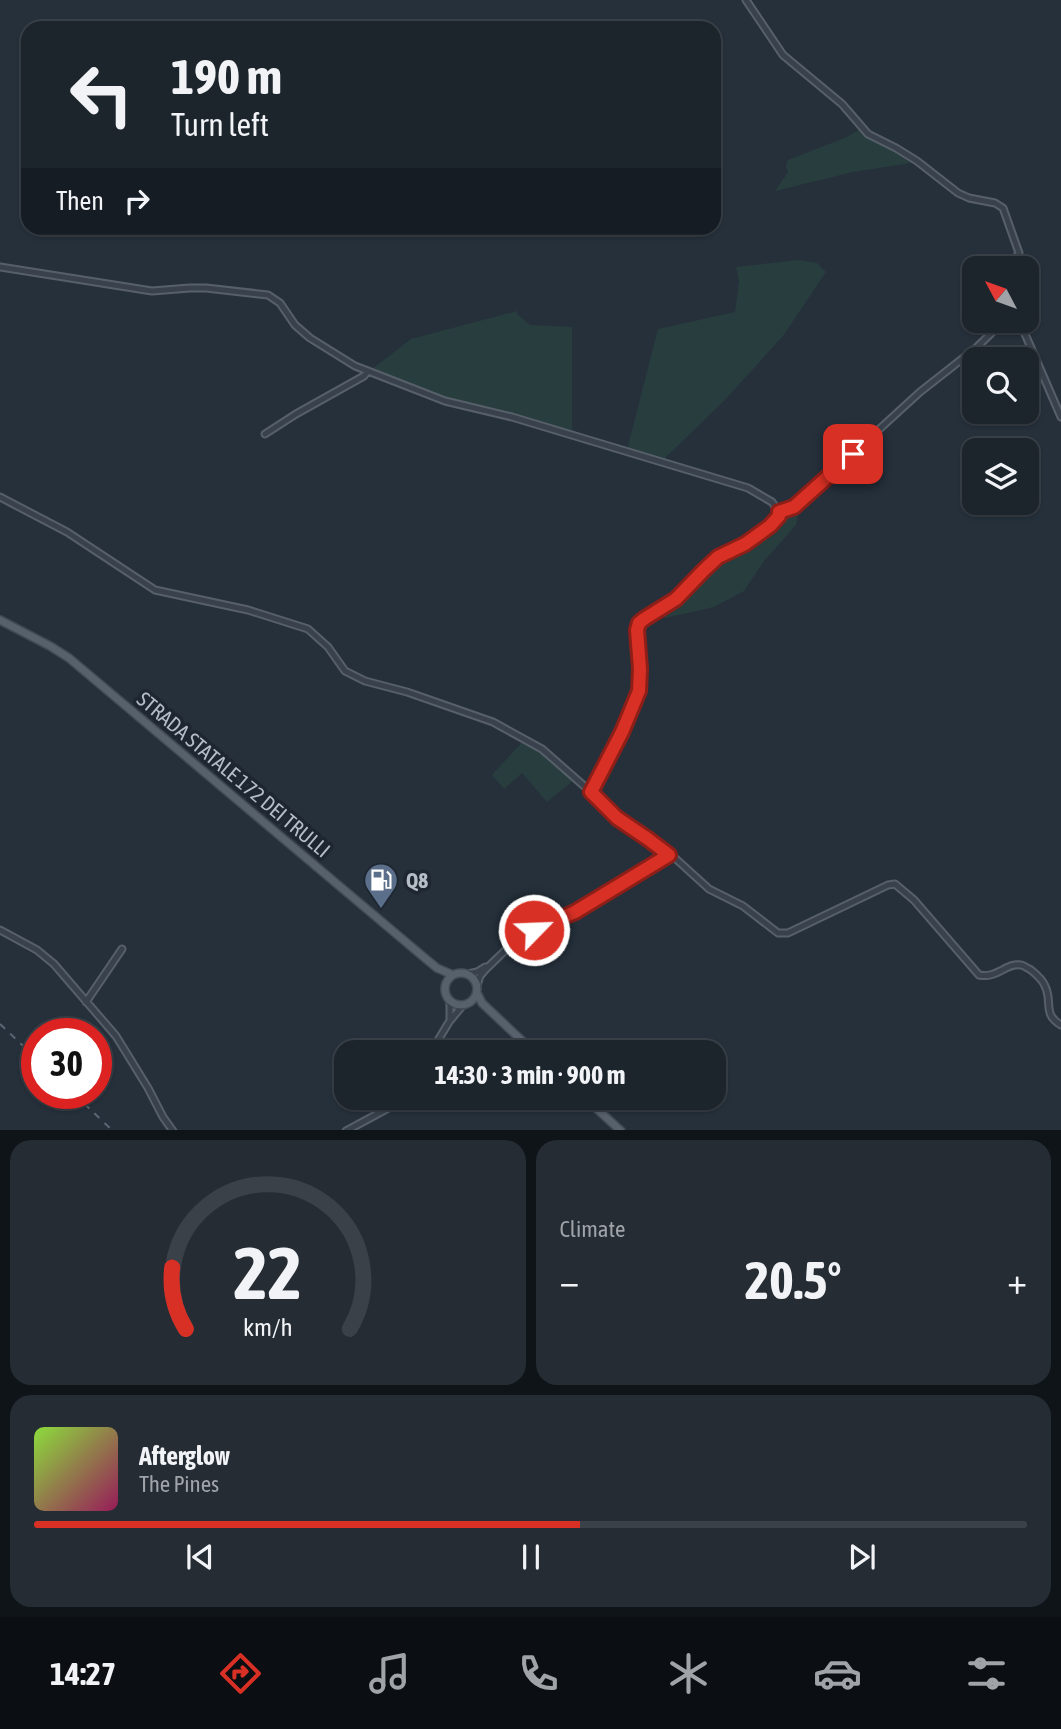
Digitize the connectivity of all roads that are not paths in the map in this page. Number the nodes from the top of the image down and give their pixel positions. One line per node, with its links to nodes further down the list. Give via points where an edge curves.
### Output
1 (746, 0): 2 (street, via 782,55 842,104 868,134 917,161 958,193 1003,208)
2 (1017, 256)
3 (0, 267): 6 (street, via 152,291 198,288 268,295 310,338)
4 (992, 333): 10 (street, via 794,507)
5 (1025, 333): 7 (street)
6 (368, 371): 8 (street); 10 (street, via 445,401 748,488 772,502)
7 (1061, 417)
8 (265, 434)
9 (0, 497): 12 (street, via 68,532 155,590 248,610 308,629 345,671 493,722 542,748)
10 (779, 512): 12 (street, via 770,526 718,557 676,599 639,623 639,691)
11 (0, 620): 17 (main road, STRADA STATALE 172 DEI TRULLI, via 69,658)
12 (591, 792): 13 (street, via 617,818)
13 (669, 855): 16 (street, via 575,912 517,939); 27 (street, via 709,889 743,906 778,933 788,933 895,884 979,975 988,977 1021,965 1035,974 1045,985 1049,1013)
14 (0, 930): 23 (street, via 54,964)
15 (122, 949): 23 (street)
16 (491, 964): 18 (street); 21 (street, via 480,976)
17 (437, 968): 19 (main road, STRADA STATALE 172 DEI TRULLI); 20 (main road, STRADA STATALE 172 DEI TRULLI)
18 (468, 974): 19 (main road, STRADA STATALE 172 DEI TRULLI); 21 (main road)
19 (453, 975): 20 (main road)
20 (446, 983): 22 (main road, STRADA STATALE 172 DEI TRULLI)
21 (477, 989): 24 (main road, via 475,998); 26 (main road, via 482,1003)
22 (450, 1001): 24 (main road); 25 (street)
23 (86, 1002): 32 (street, via 116,1036)
24 (466, 1004): 25 (street); 26 (main road)
25 (449, 1021): 28 (street)
26 (504, 1024): 29 (main road)
27 (1061, 1025)
28 (438, 1040)
29 (521, 1040)
30 (384, 1110): 33 (street)
31 (599, 1110): 34 (main road)
32 (173, 1130)
33 (346, 1130)
34 (621, 1130)

